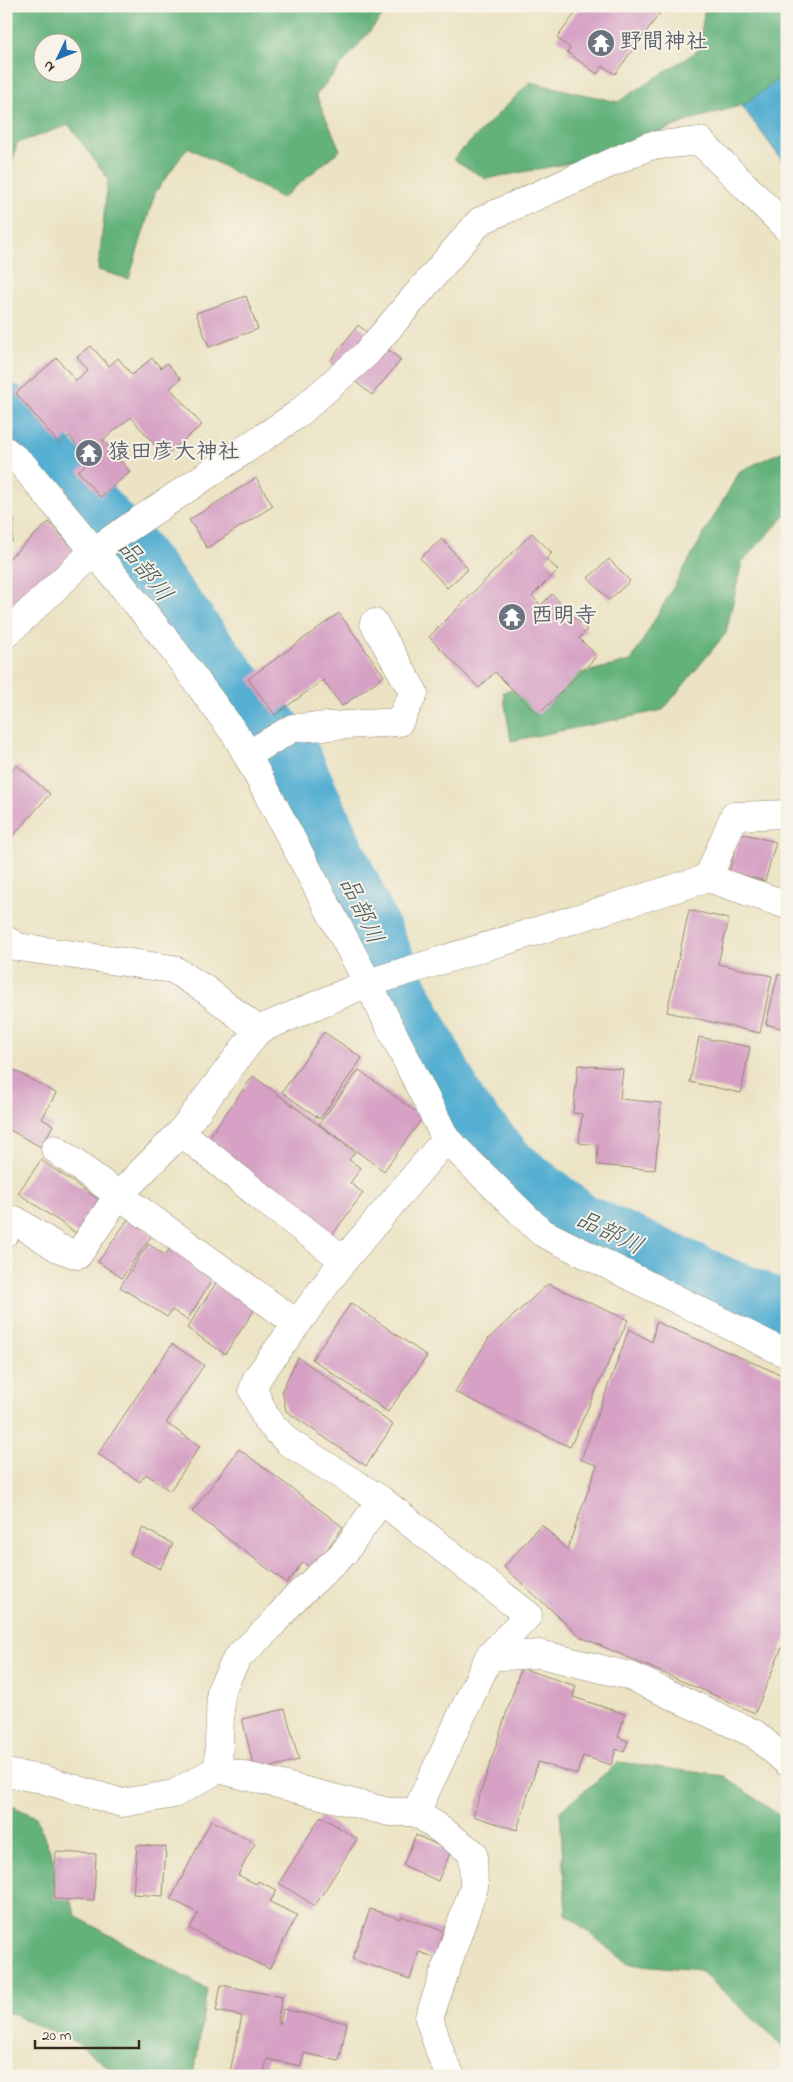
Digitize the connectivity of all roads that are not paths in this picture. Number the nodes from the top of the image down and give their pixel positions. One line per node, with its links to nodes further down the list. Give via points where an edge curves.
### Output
1 (787, 228): 3 (street, via 700,141 649,146 480,221 367,353 298,414)
2 (6, 451): 3 (street, via 22,464)
3 (94, 551): 5 (street); 6 (street, via 167,641)
4 (374, 623): 6 (street, via 414,693 399,722 293,728)
5 (6, 634)
6 (247, 755): 11 (street)
7 (787, 814): 8 (street, via 734,816)
8 (708, 878): 9 (street); 11 (street)
9 (787, 905)
10 (6, 940): 12 (street, via 18,947 173,969)
11 (368, 983): 12 (street); 14 (street)
12 (258, 1030): 13 (street)
13 (181, 1132): 16 (street); 18 (street)
14 (446, 1139): 18 (street); 20 (street, via 541,1232)
15 (55, 1150): 16 (street)
16 (118, 1196): 17 (street, via 78,1254 58,1248 15,1220); 19 (street)
17 (6, 1232)
18 (344, 1260): 19 (street)
19 (296, 1322): 21 (street, via 257,1378 253,1390 267,1420 288,1442)
20 (787, 1354)
21 (381, 1500): 22 (street, via 528,1615); 24 (street, via 344,1553 237,1658 221,1690)
22 (489, 1657): 23 (street, via 540,1654 630,1676 755,1734); 26 (street)
23 (787, 1762)
24 (218, 1769): 25 (street, via 174,1794 122,1803 42,1779); 26 (street, via 389,1812)
25 (6, 1773)
26 (416, 1812): 27 (street, via 473,1853 474,1888 429,2018)
27 (451, 2076)

